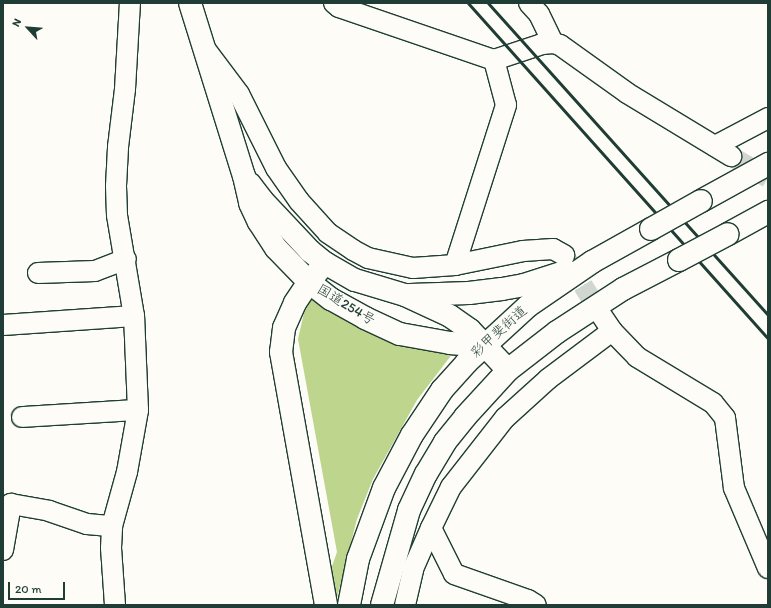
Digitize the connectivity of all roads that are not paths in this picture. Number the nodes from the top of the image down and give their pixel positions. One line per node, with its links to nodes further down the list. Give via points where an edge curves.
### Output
1 (130, 3): 13 (street, via 116,186 117,215)
2 (190, 3): 6 (highway, 国道254号)
3 (529, 3): 5 (street, via 539,14)
4 (332, 4): 7 (street)
5 (553, 43): 7 (street, via 542,44); 8 (street, via 566,49 627,93 723,151)
6 (203, 47): 10 (highway, 国道254号); 16 (street, via 239,94 276,168 299,201 328,233 368,258 413,268)
7 (494, 60): 16 (street, via 506,104)
8 (768, 118)
9 (768, 164): 14 (highway, 彩甲斐街道, bridge)
10 (244, 176): 15 (highway, 国道254号, via 267,205 310,251); 18 (highway, 国道254号, via 250,203 259,222 276,248)
11 (768, 212): 23 (highway, bridge, via 623,289 557,332)
12 (564, 255): 16 (street, via 554,249 523,251)
13 (126, 259): 17 (street, via 95,271); 20 (street)
14 (592, 262): 19 (highway, via 554,276 502,289); 22 (highway, 彩甲斐街道, via 528,306)
15 (325, 263): 18 (highway); 19 (highway, 国道254号, via 355,280)
16 (455, 265)
17 (38, 273)
18 (309, 282): 22 (highway, 国道254号, via 331,299 400,334); 31 (highway, via 295,303 284,328 281,352)
19 (405, 295): 22 (highway, 国道254号, via 450,316 470,330)
20 (134, 316): 21 (street); 24 (street)
21 (3, 325)
22 (485, 346): 23 (highway, 国道254号); 32 (highway, 彩甲斐街道, via 442,390 412,434 384,488 367,534 358,559)
23 (508, 370): 33 (highway, via 444,442 426,474 409,510)
24 (138, 410): 25 (street); 26 (street, via 127,472)
25 (22, 417)
26 (112, 526): 28 (street, via 87,524 50,511 11,504); 30 (street, via 111,548)
27 (431, 528): 29 (street, via 452,486 505,418 607,324 637,357 713,403 725,418 734,488); 34 (street, via 413,569); 35 (street, via 454,574)
28 (3, 550)
29 (768, 568)
30 (116, 605)
31 (326, 605)
32 (349, 605)
33 (382, 605)
34 (405, 605)
35 (536, 605)

